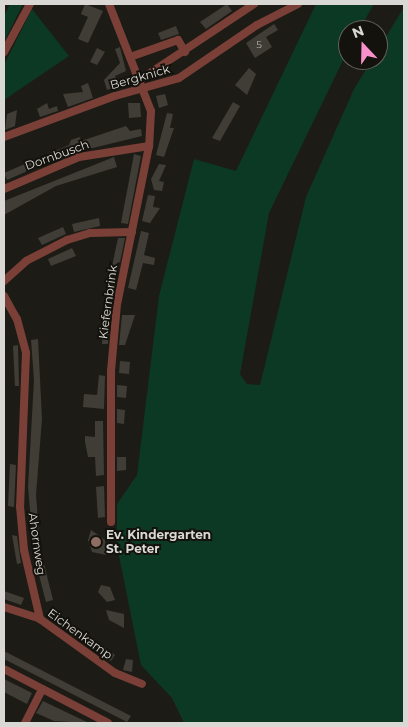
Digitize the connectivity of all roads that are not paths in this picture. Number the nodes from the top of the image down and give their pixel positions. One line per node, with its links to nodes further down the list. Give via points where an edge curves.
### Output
1 (30, 4): 5 (street)
2 (109, 4): 7 (street, Kiefernbrink)
3 (254, 4): 6 (street)
4 (298, 4): 9 (street, Bergknick, via 257,25 179,78)
5 (4, 52)
6 (185, 52): 7 (street, via 178,40); 8 (street)
7 (130, 57): 8 (street, Kiefernbrink)
8 (141, 79): 9 (street, Kiefernbrink)
9 (146, 88): 10 (street, Bergknick); 11 (street, Kiefernbrink, via 151,111)
10 (4, 137)
11 (149, 146): 12 (street, Dornbusch, via 79,157); 13 (street, Kiefernbrink)
12 (4, 189)
13 (132, 232): 14 (street, via 90,233 67,240 26,261); 16 (street, Kiefernbrink, via 111,371)
14 (4, 281)
15 (4, 296): 18 (street, Ahornweg, via 17,319 26,353 20,506 24,550)
16 (111, 522)
17 (4, 607): 18 (street, Eichenkamp)
18 (40, 619): 20 (street, Eichenkamp, via 115,672)
19 (4, 669): 21 (street)
20 (142, 684)
21 (42, 689): 22 (street); 23 (street)
22 (25, 723)
23 (108, 723)

